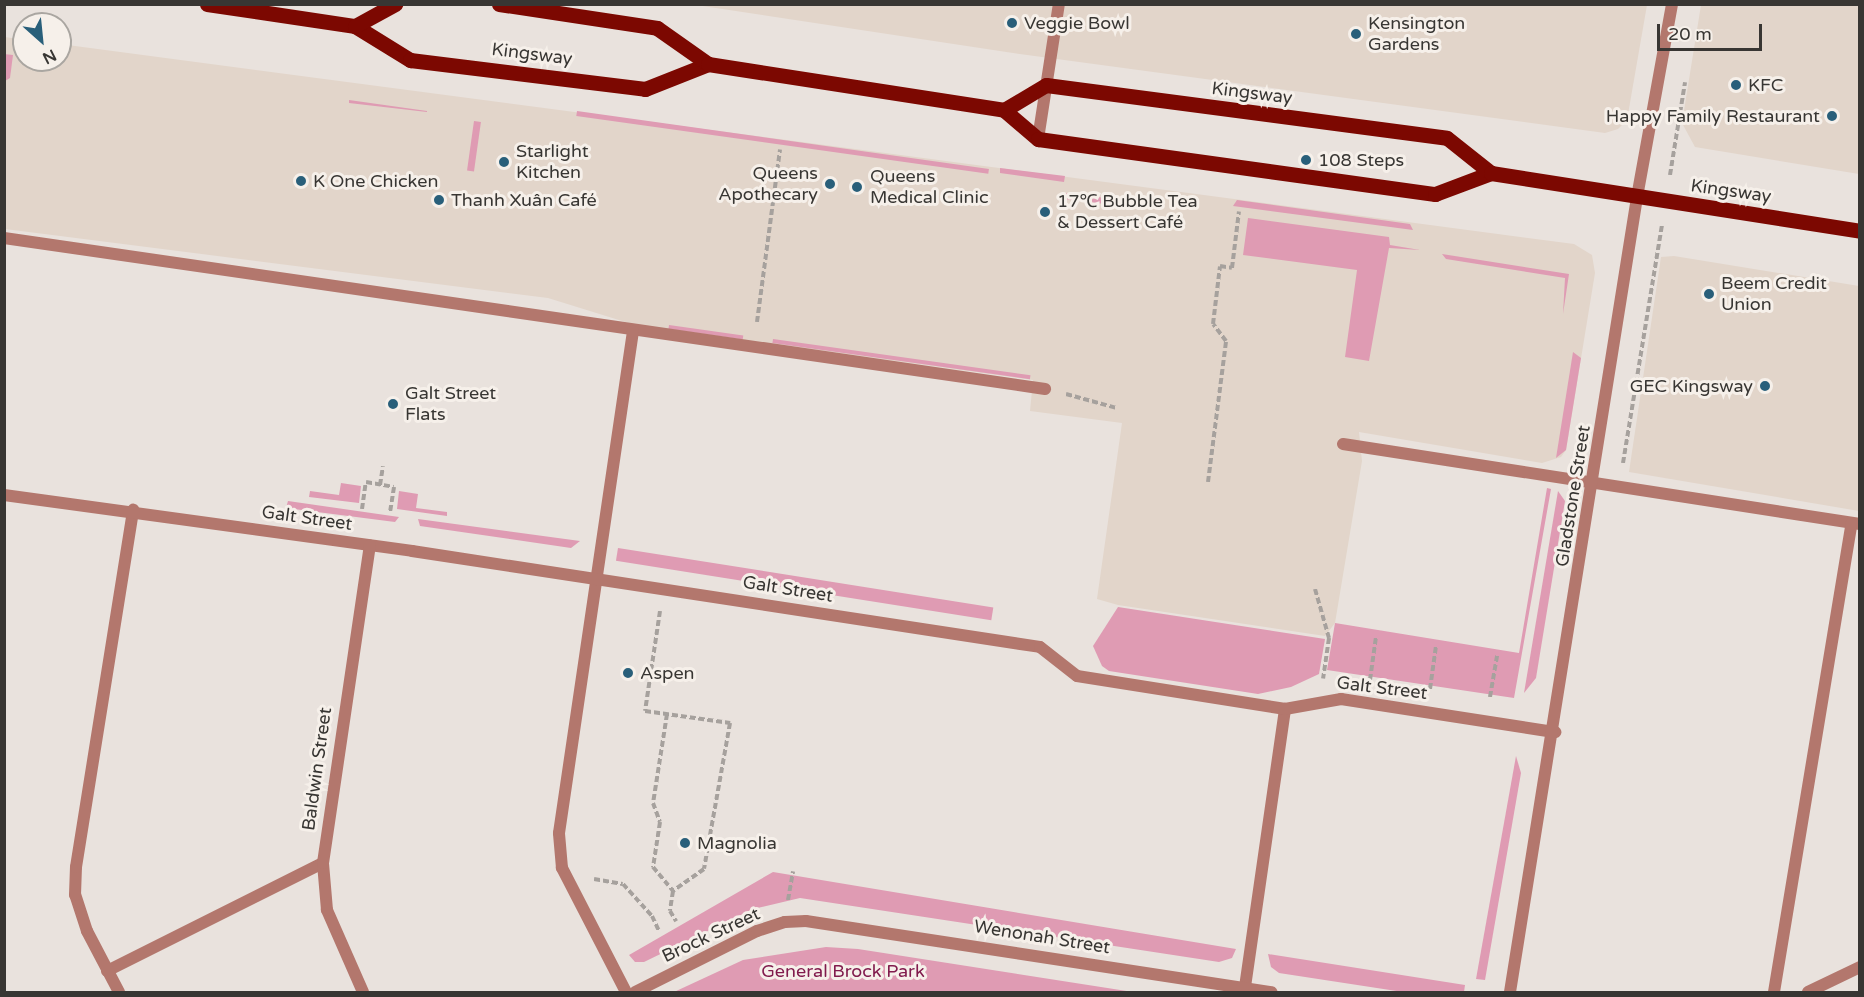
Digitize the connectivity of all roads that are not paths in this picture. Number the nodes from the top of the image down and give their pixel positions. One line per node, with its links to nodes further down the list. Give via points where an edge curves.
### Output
1 (207, 4): 6 (main road, Kingsway)
2 (395, 4): 6 (main road)
3 (499, 4): 7 (main road, via 657,28)
4 (1059, 4): 8 (street)
5 (1672, 4): 12 (street, Gladstone Street)
6 (355, 26): 7 (main road, Kingsway, via 410,60 645,89)
7 (708, 64): 9 (main road)
8 (1046, 85): 9 (main road); 10 (street); 11 (main road, Kingsway, via 1447,138)
9 (1004, 110): 10 (main road)
10 (1038, 138): 11 (main road, via 1435,195)
11 (1491, 173): 12 (main road, Kingsway)
12 (1637, 197): 13 (main road, Kingsway); 18 (street, Gladstone Street)
13 (1860, 231)
14 (4, 238): 15 (street)
15 (633, 331): 16 (street); 23 (street)
16 (1045, 388)
17 (1343, 444): 18 (street)
18 (1594, 483): 21 (street); 25 (street, Gladstone Street)
19 (4, 495): 20 (street, Galt Street)
20 (133, 510): 22 (street, Galt Street); 29 (street, via 76,867 75,895)
21 (1856, 524): 37 (street)
22 (370, 545): 23 (street, Galt Street); 26 (street, Baldwin Street)
23 (597, 578): 24 (street, Galt Street, via 1040,646 1077,676); 33 (street, via 560,833 562,868)
24 (1285, 709): 25 (street, Galt Street, via 1322,699); 30 (street)
25 (1554, 732): 36 (street, Gladstone Street)
26 (323, 863): 29 (street); 32 (street, Baldwin Street, via 327,910)
27 (806, 921): 30 (street, Wenonah Street); 34 (street, Brock Street, via 785,922 757,931)
28 (1860, 967): 38 (street)
29 (107, 971): 31 (street)
30 (1245, 987): 35 (street, Wenonah Street)
31 (118, 993)
32 (363, 993)
33 (626, 993)
34 (635, 993)
35 (1272, 993)
36 (1510, 993)
37 (1774, 993)
38 (1808, 993)

